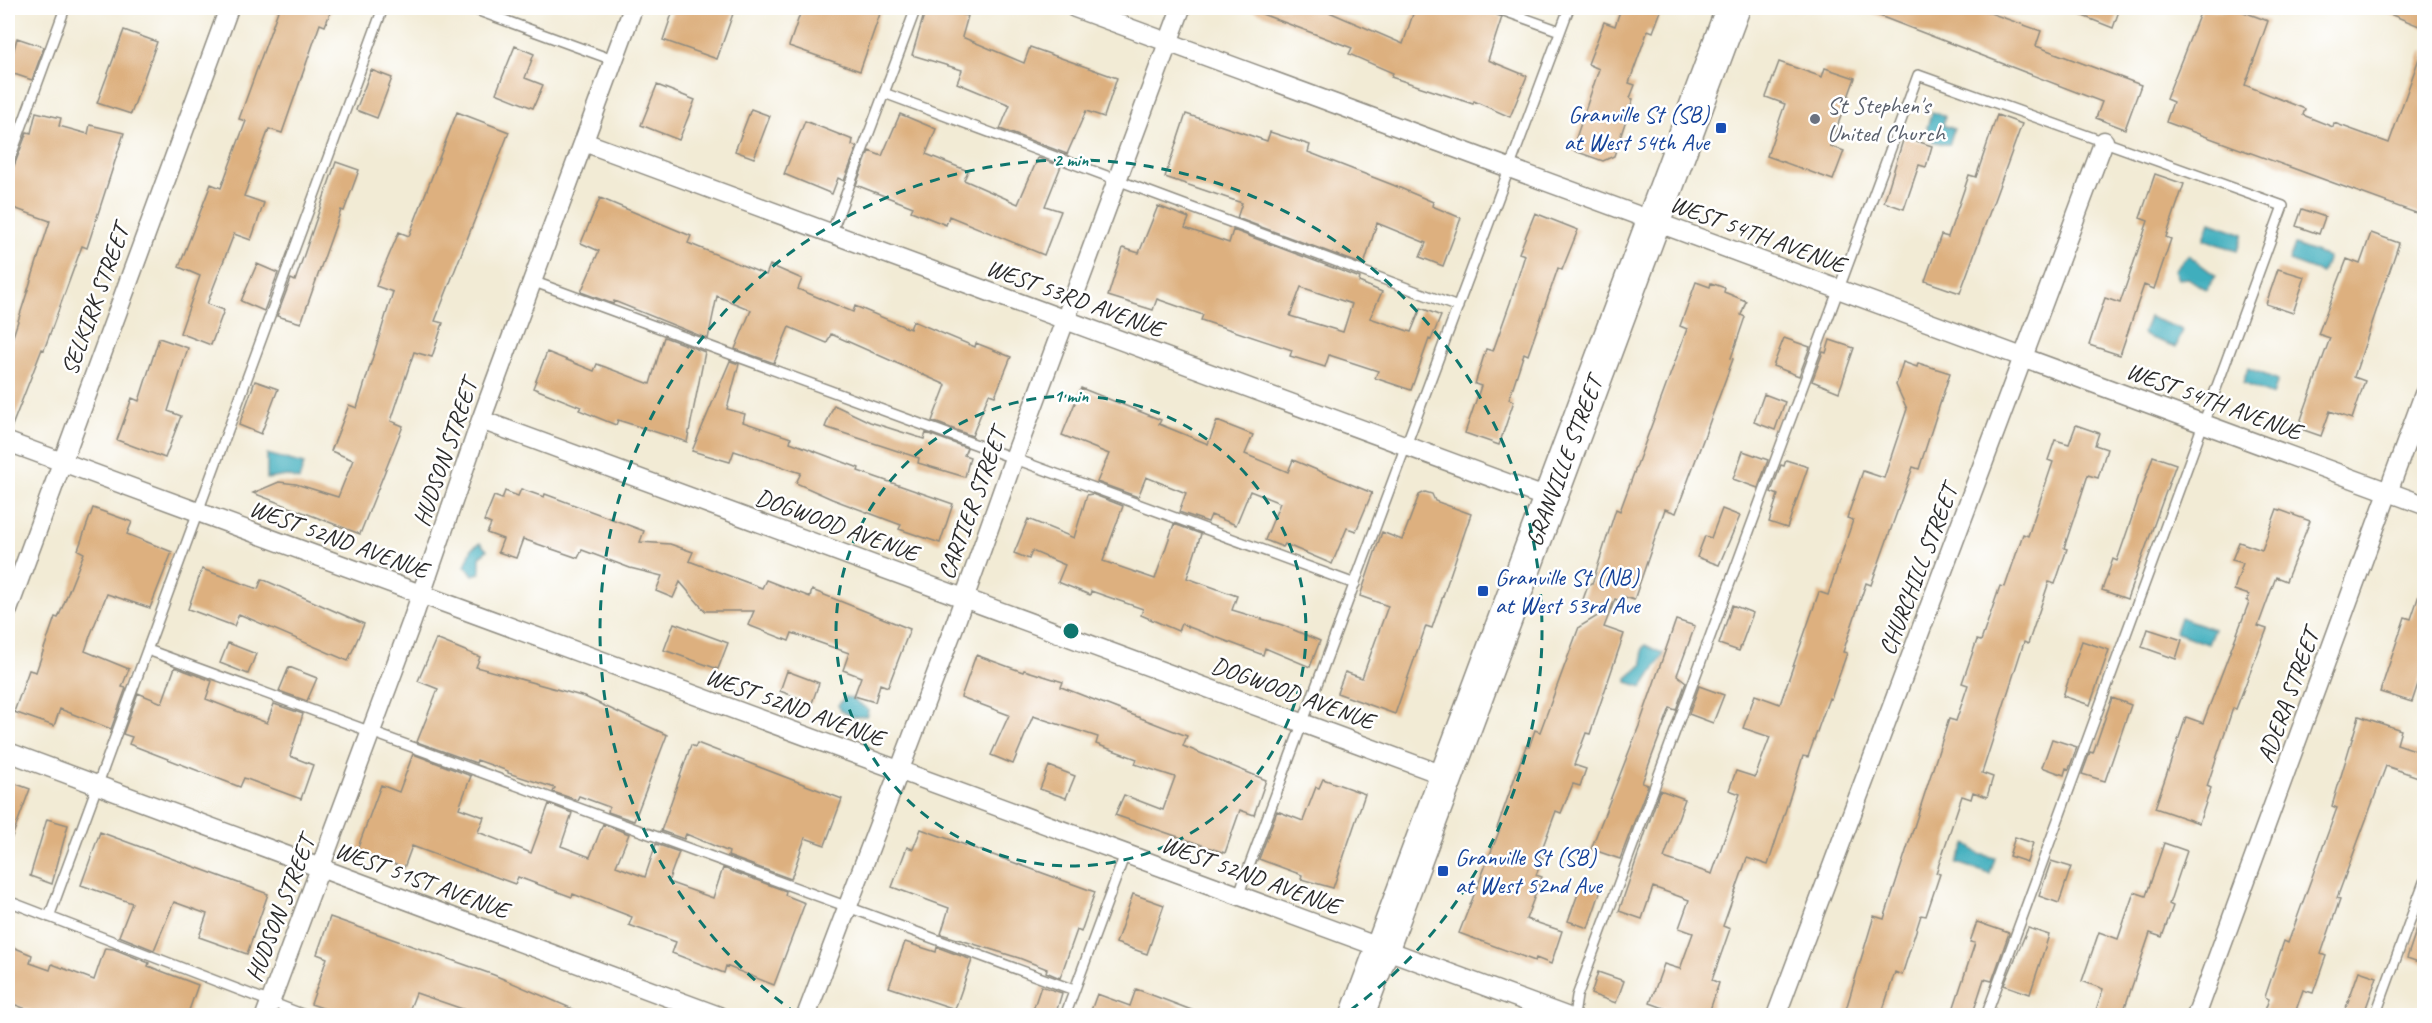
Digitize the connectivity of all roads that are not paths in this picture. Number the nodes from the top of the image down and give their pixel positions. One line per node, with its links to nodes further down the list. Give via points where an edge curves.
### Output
1 (65, 8): 18 (lane)
2 (229, 8): 34 (street, SELKIRK STREET)
3 (382, 8): 38 (lane)
4 (471, 8): 14 (lane)
5 (633, 8): 14 (street, HUDSON STREET)
6 (916, 8): 15 (lane)
7 (1075, 8): 13 (street, WEST 54TH AVENUE)
8 (1181, 8): 13 (street, CARTIER STREET)
9 (1496, 8): 12 (lane)
10 (1569, 8): 12 (lane)
11 (1733, 8): 21 (highway, GRANVILLE STREET)
12 (1560, 31): 19 (lane)
13 (1168, 42): 19 (street, WEST 54TH AVENUE); 20 (street, CARTIER STREET)
14 (613, 60): 17 (street, HUDSON STREET)
15 (884, 93): 20 (lane); 22 (lane)
16 (2104, 141): 24 (lane, via 1918,75); 27 (street, CHURCHILL STREET); 30 (lane, via 2283,206)
17 (584, 142): 22 (street, WEST 53RD AVENUE); 23 (street, HUDSON STREET)
18 (8, 164)
19 (1509, 168): 21 (street, WEST 54TH AVENUE); 25 (lane)
20 (1116, 180): 25 (lane); 26 (street, CARTIER STREET)
21 (1654, 221): 24 (street, WEST 54TH AVENUE); 36 (highway, GRANVILLE STREET)
22 (831, 234): 26 (street, WEST 53RD AVENUE)
23 (532, 281): 29 (street, HUDSON STREET); 33 (lane)
24 (1838, 289): 27 (street, WEST 54TH AVENUE); 66 (lane, via 1581,985)
25 (1458, 307): 32 (lane)
26 (1066, 319): 32 (street, WEST 53RD AVENUE); 33 (street, CARTIER STREET)
27 (2024, 357): 30 (street, WEST 54TH AVENUE); 67 (street, CHURCHILL STREET)
28 (2424, 394): 35 (street, ADERA STREET)
29 (481, 420): 40 (street, HUDSON STREET); 41 (street, DOGWOOD AVENUE)
30 (2204, 423): 35 (street, WEST 54TH AVENUE); 68 (lane)
31 (8, 442): 34 (street, WEST 52ND AVENUE)
32 (1406, 448): 36 (street, WEST 53RD AVENUE); 39 (lane)
33 (1014, 458): 39 (lane); 41 (street, CARTIER STREET)
34 (61, 462): 38 (street, WEST 52ND AVENUE); 42 (street, SELKIRK STREET)
35 (2388, 491): 37 (street, WEST 54TH AVENUE); 69 (street, ADERA STREET)
36 (1550, 499): 48 (highway, GRANVILLE STREET)
37 (2424, 505)
38 (198, 512): 40 (street, WEST 52ND AVENUE); 43 (lane)
39 (1355, 584): 44 (lane)
40 (422, 594): 45 (street, HUDSON STREET); 47 (street, WEST 52ND AVENUE)
41 (964, 598): 44 (street, DOGWOOD AVENUE); 47 (street, CARTIER STREET)
42 (8, 610)
43 (148, 650): 45 (lane); 49 (lane)
44 (1303, 723): 48 (street, DOGWOOD AVENUE); 53 (lane)
45 (371, 732): 51 (street, HUDSON STREET); 55 (lane)
46 (8, 753): 49 (street, WEST 51ST AVENUE)
47 (900, 771): 50 (street, WEST 52ND AVENUE); 55 (street, CARTIER STREET)
48 (1446, 776): 57 (highway, GRANVILLE STREET)
49 (98, 786): 51 (street, WEST 51ST AVENUE); 56 (lane)
50 (1125, 854): 53 (street, WEST 52ND AVENUE); 58 (lane)
51 (321, 868): 59 (street, HUDSON STREET); 61 (street, WEST 51ST AVENUE)
52 (2424, 882): 70 (lane)
53 (1238, 896): 57 (street, WEST 52ND AVENUE)
54 (8, 901): 56 (lane)
55 (847, 908): 58 (lane); 62 (street, CARTIER STREET)
56 (49, 917): 59 (lane)
57 (1382, 949): 64 (highway, GRANVILLE STREET); 65 (street, WEST 52ND AVENUE)
58 (1074, 990): 63 (lane)
59 (268, 1009): 60 (lane)
60 (308, 1016)
61 (719, 1016)
62 (806, 1016)
63 (1065, 1016)
64 (1357, 1016)
65 (1566, 1016)
66 (1574, 1016)
67 (1776, 1016)
68 (1986, 1016)
69 (2196, 1016)
70 (2375, 1016)

